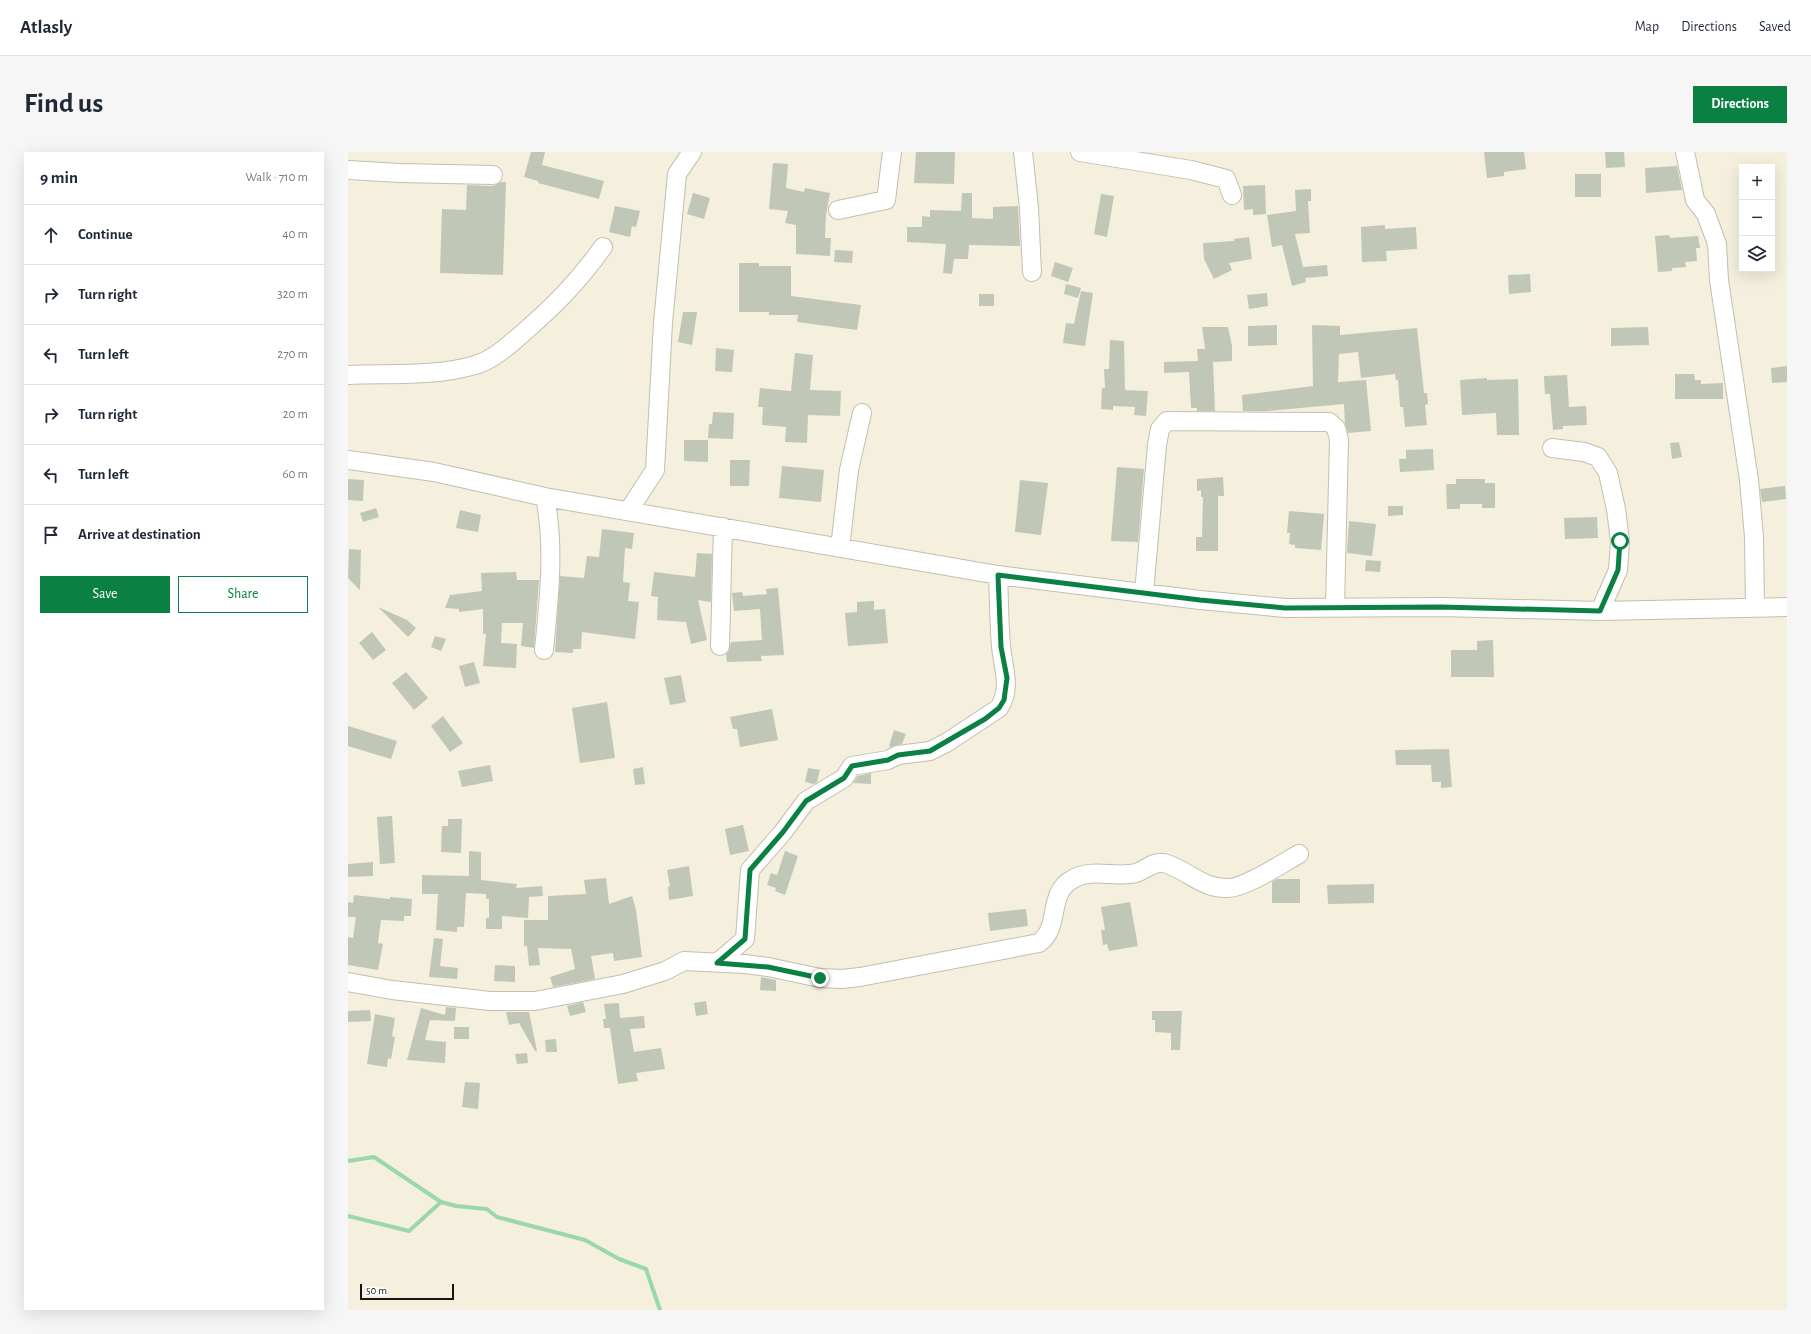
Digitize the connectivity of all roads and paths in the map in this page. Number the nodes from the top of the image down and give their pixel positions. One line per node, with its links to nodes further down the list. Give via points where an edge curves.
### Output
1 (692, 152): 17 (street, via 677,174 663,323 655,470)
2 (892, 152): 9 (street, via 886,200)
3 (1023, 152): 11 (street)
4 (1080, 152): 8 (street, via 1191,170 1226,179)
5 (1685, 152): 24 (street, via 1695,200 1706,214 1717,244 1720,288 1749,480 1754,537)
6 (348, 170): 7 (street)
7 (493, 175)
8 (1232, 195)
9 (838, 210)
10 (603, 247): 12 (street, via 581,277 549,311 508,346 476,365 414,373)
11 (1032, 272)
12 (348, 375)
13 (862, 413): 19 (street, via 849,470)
14 (1552, 448): 25 (street, via 1584,452 1598,457 1608,473 1620,541 1618,570)
15 (348, 460): 16 (street, via 434,472)
16 (545, 497): 17 (street); 27 (street, via 551,545 551,581)
17 (629, 510): 18 (street)
18 (722, 526): 19 (street); 26 (street)
19 (840, 548): 20 (street)
20 (998, 575): 21 (street); 29 (street, via 1001,647 1007,678 1004,700 999,708 930,751 898,755 888,760 852,766 844,778 806,801 750,870 745,939)
21 (1144, 593): 22 (street, via 1285,608); 22 (street, via 1157,445 1160,430 1167,421 1329,422 1336,428 1339,440)
22 (1335, 607): 25 (street)
23 (1787, 607): 24 (street)
24 (1755, 608): 25 (street)
25 (1600, 611)
26 (720, 646)
27 (544, 650)
28 (1299, 854): 29 (street, via 1249,881 1230,888 1212,888 1172,866 1161,863 1153,864 1136,873 1084,875 1063,885 1055,905 1052,928 1040,943 860,977 820,978 768,967)
29 (717, 963): 30 (street, via 684,961 665,971 623,984 534,1001 490,1001 392,990)
30 (348, 982)

